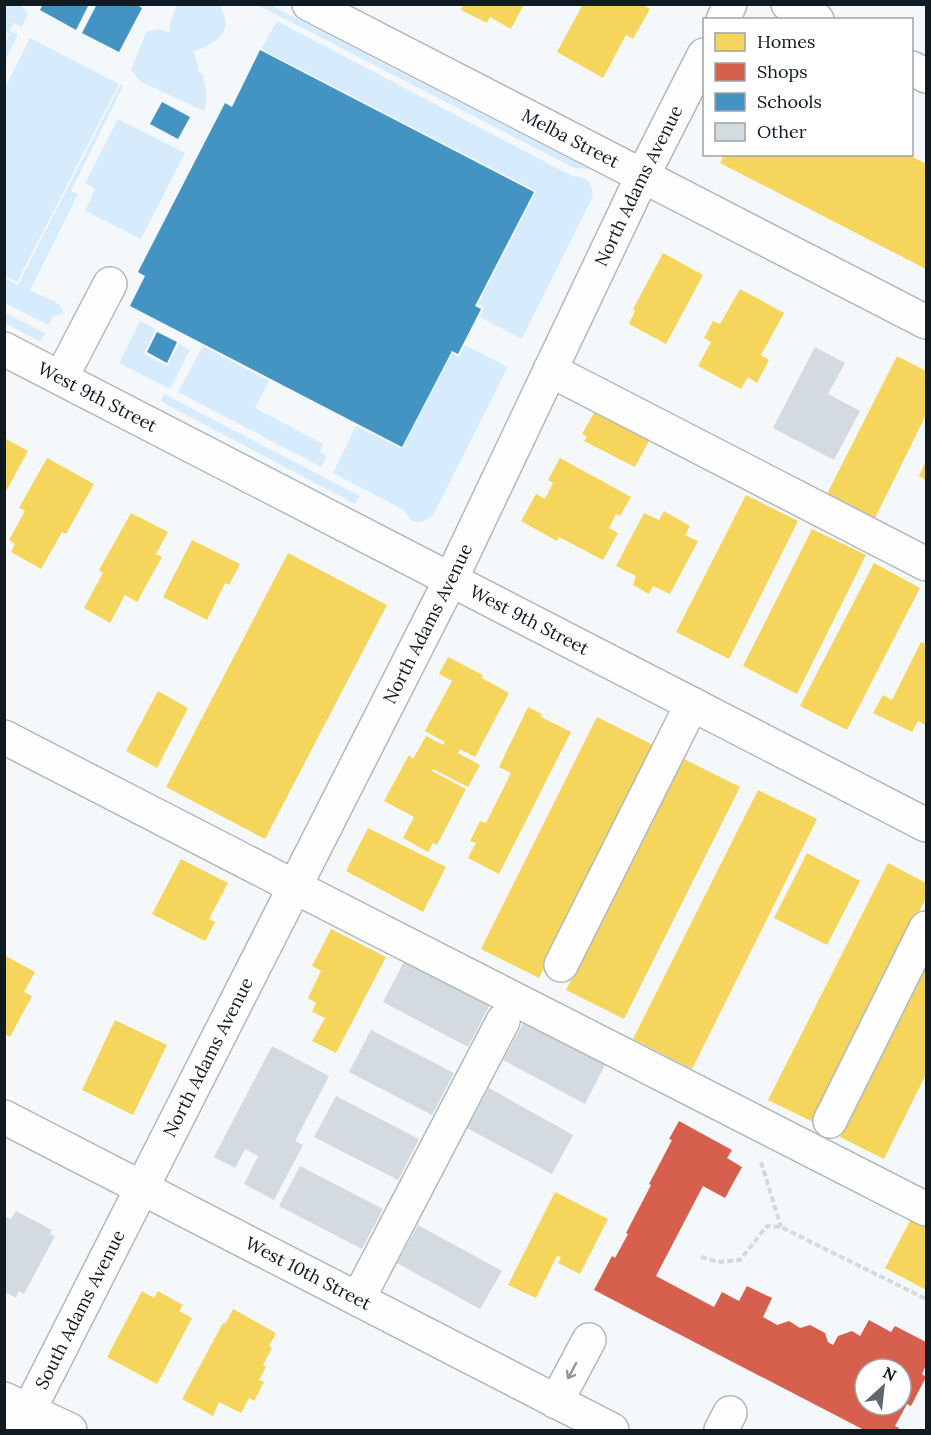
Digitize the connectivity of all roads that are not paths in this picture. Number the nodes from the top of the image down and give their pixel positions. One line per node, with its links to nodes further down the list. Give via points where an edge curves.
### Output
1 (309, 4): 9 (street, Melba Street)
2 (730, 4): 4 (street)
3 (788, 4): 5 (street)
4 (724, 18)
5 (813, 18)
6 (703, 59): 9 (street, North Adams Avenue)
7 (913, 69): 8 (street)
8 (927, 76)
9 (642, 177): 11 (street, Melba Street); 13 (street, North Adams Avenue)
10 (110, 284): 14 (street)
11 (927, 322)
12 (4, 349): 14 (street, West 9th Street)
13 (550, 370): 15 (street); 16 (street, North Adams Avenue)
14 (61, 378): 16 (street, West 9th Street)
15 (927, 564)
16 (451, 579): 17 (street, West 9th Street); 20 (street, North Adams Avenue)
17 (692, 704): 19 (street, West 9th Street); 22 (street)
18 (4, 736): 20 (street)
19 (927, 825)
20 (295, 888): 26 (street, North Adams Avenue); 27 (street)
21 (927, 928): 25 (street)
22 (561, 965)
23 (503, 1021): 28 (street)
24 (4, 1117): 26 (street, West 10th Street)
25 (830, 1121)
26 (142, 1189): 28 (street, West 10th Street); 31 (street, South Adams Avenue)
27 (927, 1209)
28 (358, 1299): 30 (street, West 10th Street)
29 (589, 1340): 30 (street, one-way to 30)
30 (556, 1402): 33 (street, West 10th Street)
31 (17, 1413): 32 (street)
32 (70, 1431)
33 (612, 1431)

